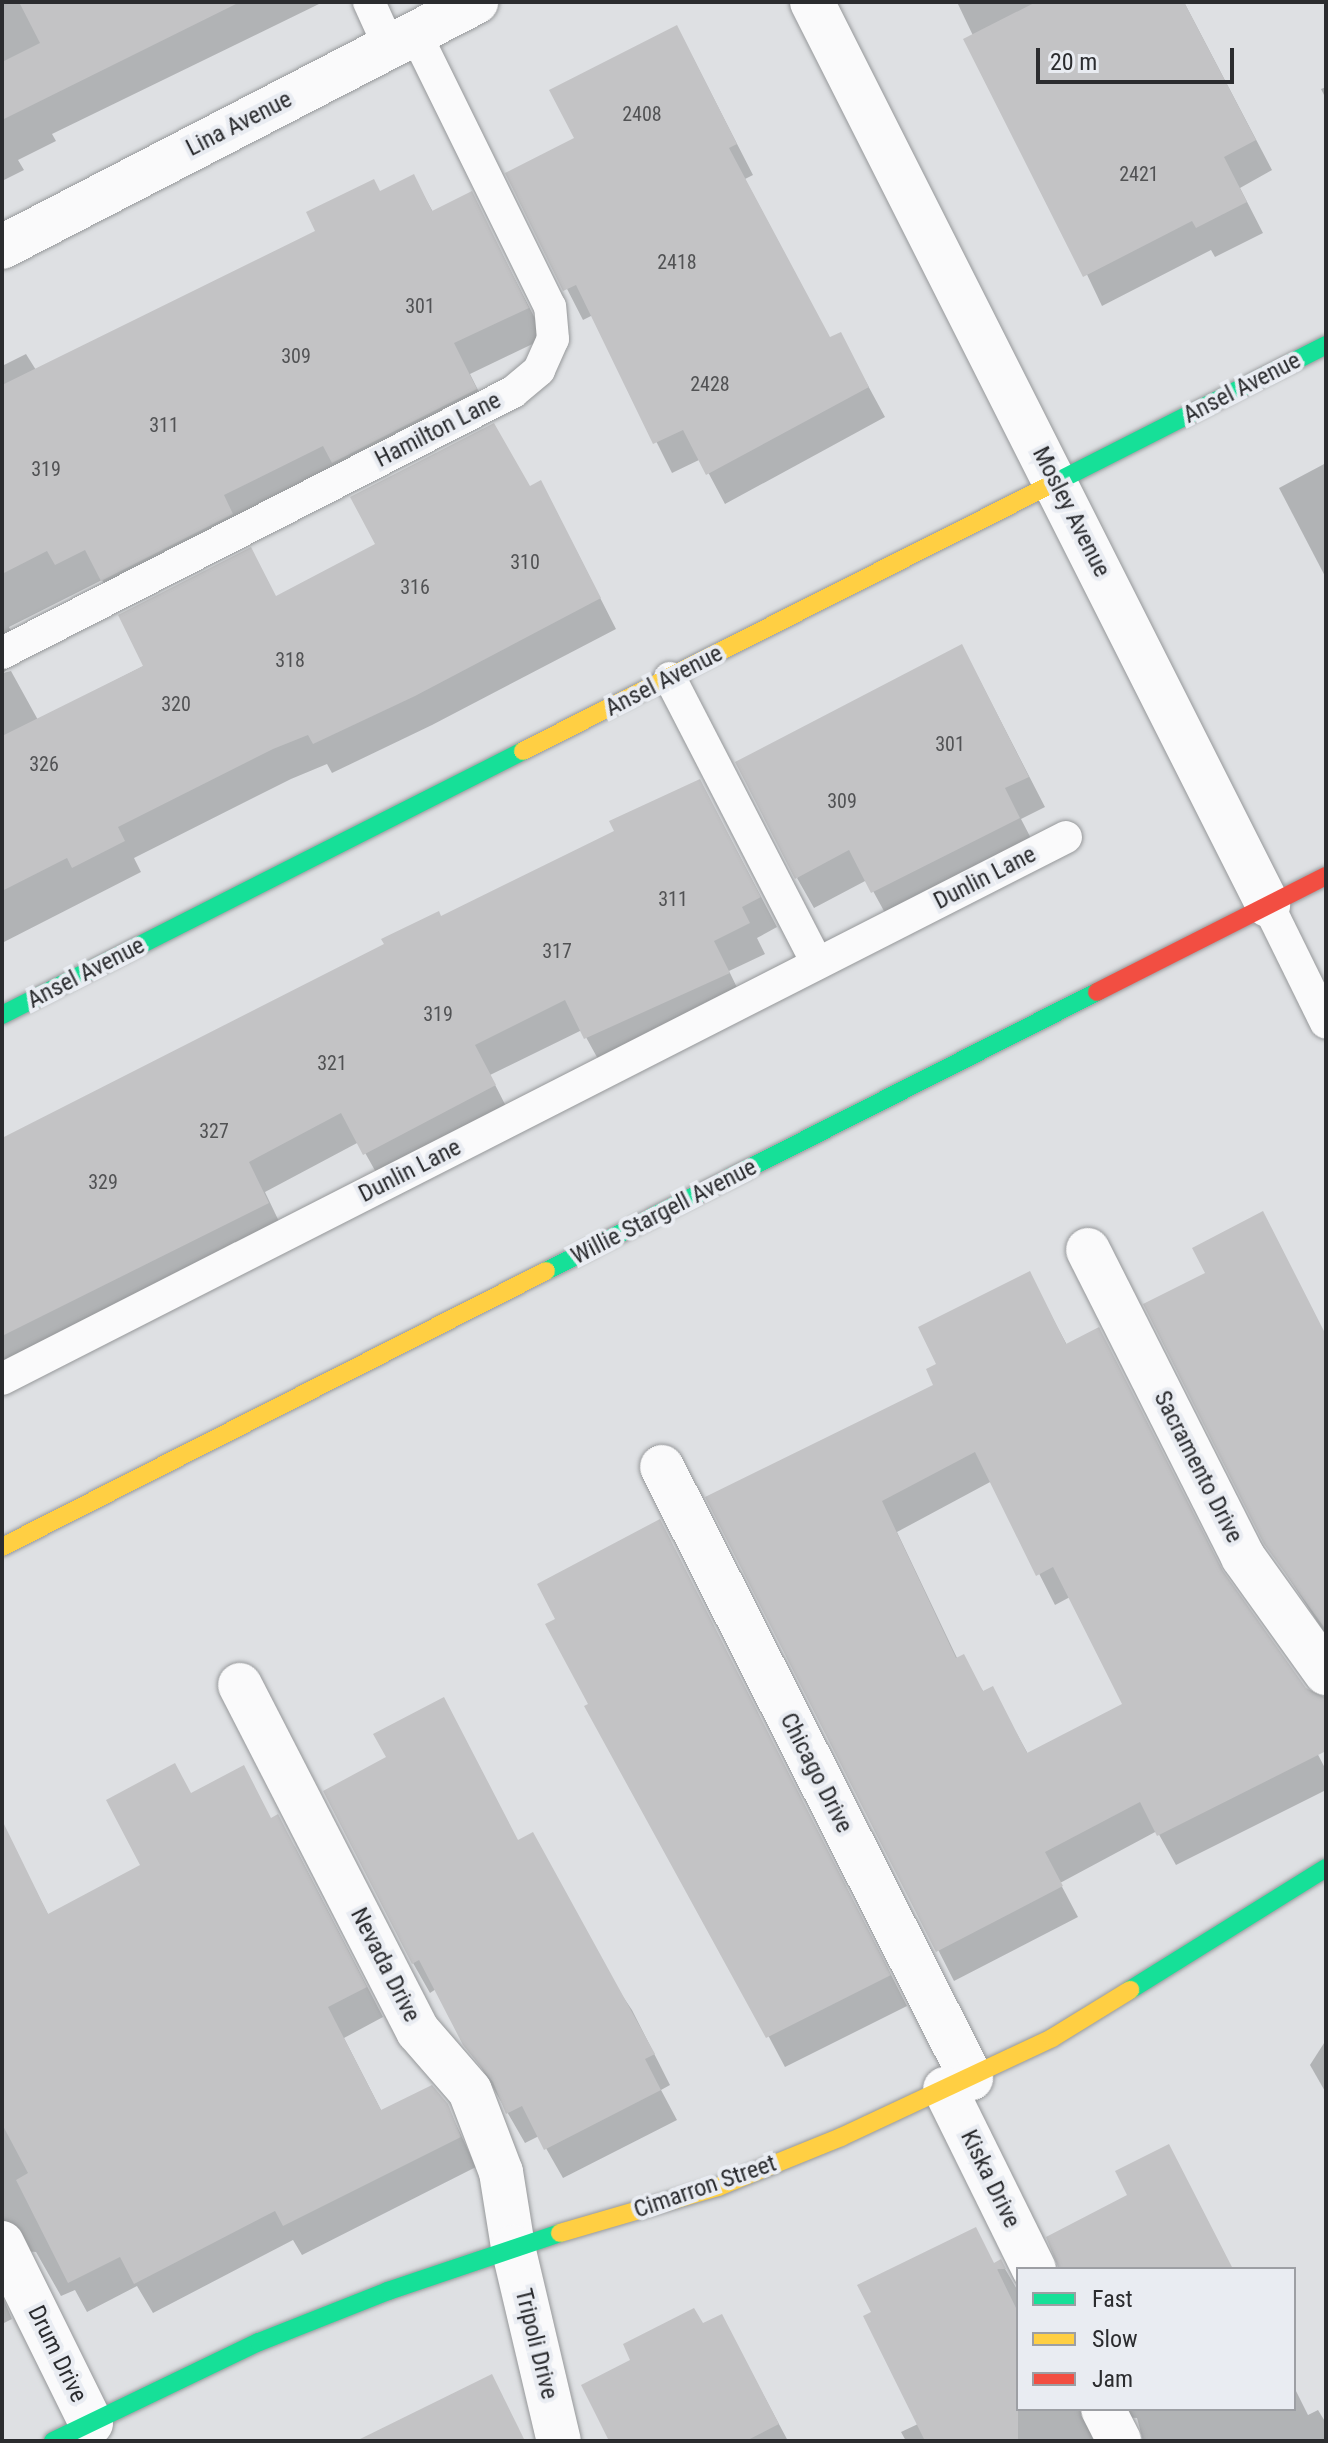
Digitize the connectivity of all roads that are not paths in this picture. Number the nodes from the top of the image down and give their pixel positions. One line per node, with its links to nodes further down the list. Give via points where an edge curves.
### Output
1 (369, 2): 4 (lane, Hamilton Lane)
2 (476, 2): 4 (street, Lina Avenue)
3 (812, 2): 7 (street, Mosley Avenue)
4 (402, 40): 5 (street, Lina Avenue); 8 (lane, Hamilton Lane, via 550,307 553,339 539,370 513,392)
5 (2, 247)
6 (1326, 345): 7 (street, Ansel Avenue)
7 (1056, 482): 9 (street, Ansel Avenue); 12 (street, Mosley Avenue)
8 (2, 653)
9 (670, 678): 13 (lane); 14 (street, Ansel Avenue)
10 (1066, 837): 13 (lane, Dunlin Lane)
11 (1326, 876): 12 (street, Willie Stargell Avenue)
12 (1268, 905): 15 (lane, Mosley Avenue); 19 (street, Willie Stargell Avenue)
13 (817, 963): 17 (lane, Dunlin Lane)
14 (2, 1015)
15 (1326, 1023)
16 (1088, 1250): 20 (street, Sacramento Drive, via 1243,1557)
17 (2, 1379)
18 (662, 1467): 23 (street, Chicago Drive)
19 (2, 1547)
20 (1326, 1673)
21 (240, 1685): 25 (street, Nevada Drive, via 418,2031 470,2091 501,2172)
22 (1326, 1868): 23 (street, Cimarron Street, via 1129,1994)
23 (958, 2084): 25 (street, Cimarron Street, via 718,2187); 26 (street, Kiska Drive)
24 (2, 2243): 28 (street, Drum Drive)
25 (513, 2247): 28 (street, Cimarron Street, via 259,2342); 29 (street, Tripoli Drive)
26 (1033, 2267)
27 (1104, 2411): 30 (street)
28 (72, 2432)
29 (559, 2441)
30 (1119, 2441)

